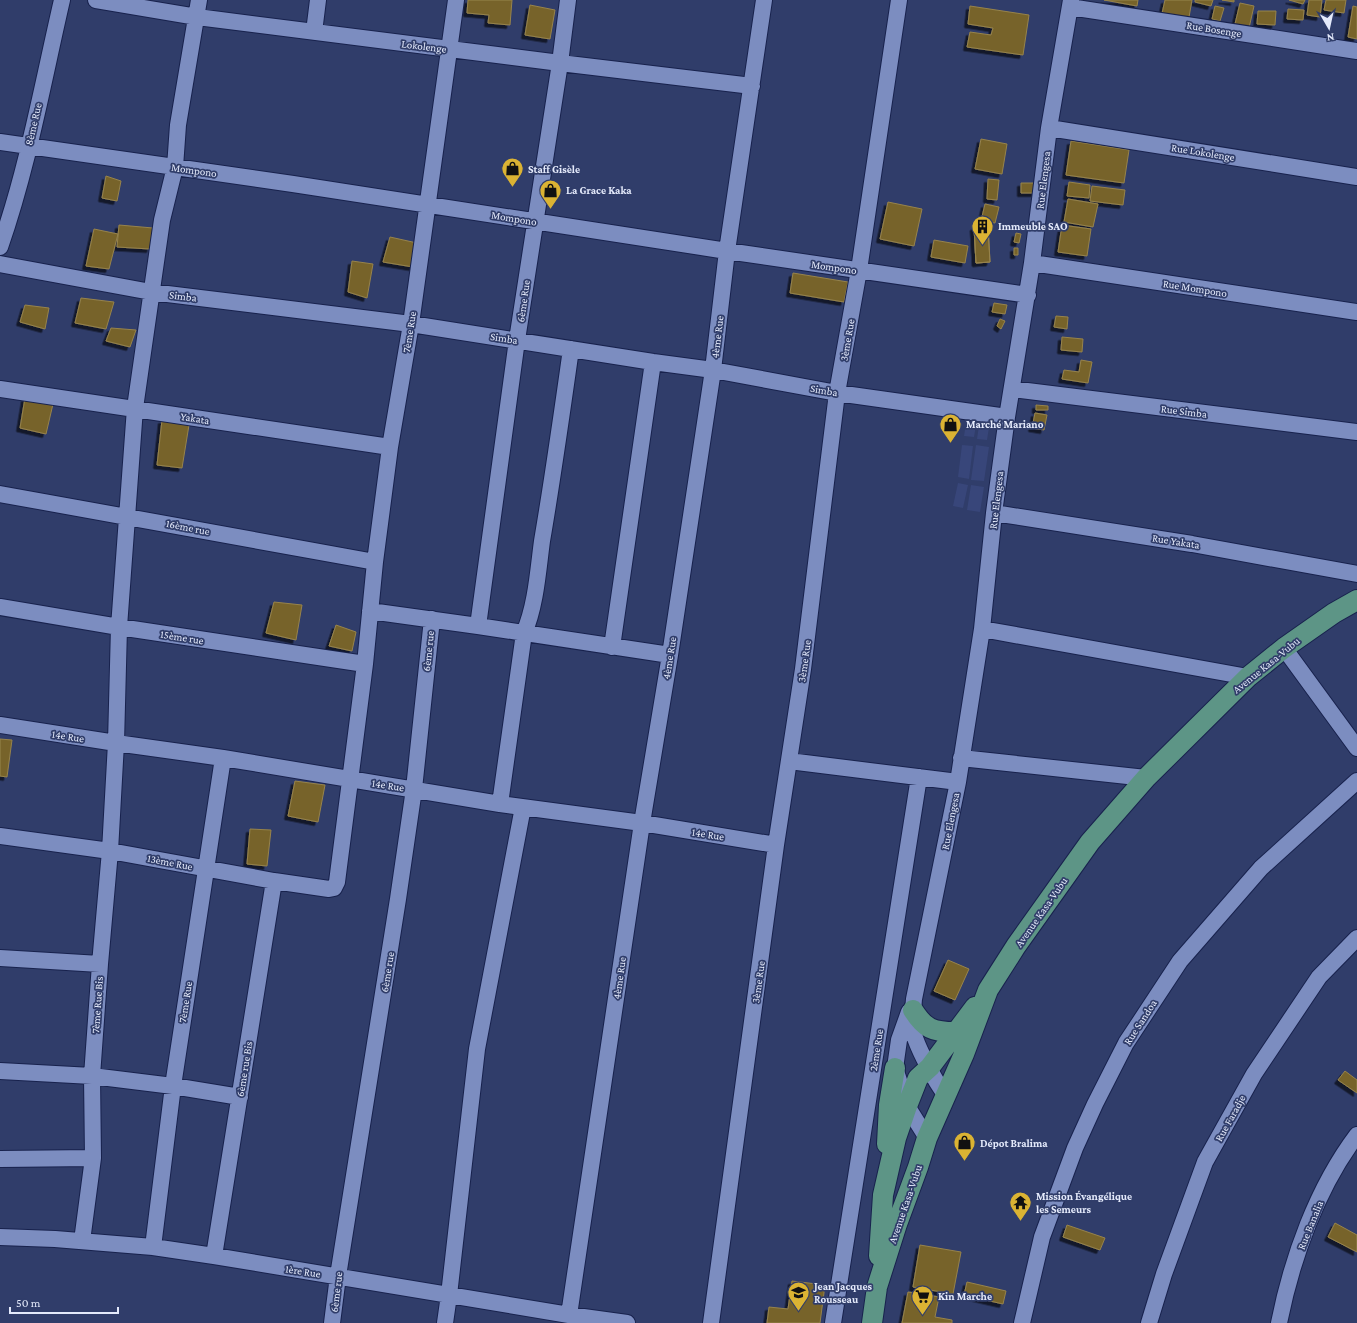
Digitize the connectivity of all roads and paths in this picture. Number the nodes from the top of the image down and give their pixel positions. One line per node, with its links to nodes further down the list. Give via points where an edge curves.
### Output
1 (62, 0): 18 (street, 8ème Rue)
2 (96, 0): 10 (street, Lokolenge)
3 (199, 0): 10 (street, 7ème Rue Bis)
4 (318, 0): 11 (street)
5 (456, 0): 12 (street, 7ème Rue)
6 (568, 0): 14 (street, 6ème Rue)
7 (764, 0): 15 (street, 4ème Rue)
8 (899, 0): 27 (street, 3ème Rue)
9 (1071, 3): 13 (street, Rue Bosenge); 16 (street, Rue Elengesa)
10 (197, 17): 11 (street, Lokolenge); 19 (street, 7ème Rue Bis, via 178,125)
11 (314, 32): 12 (street, Lokolenge)
12 (449, 50): 14 (street, Lokolenge); 21 (street, 7ème Rue)
13 (1357, 51)
14 (560, 64): 15 (street, Lokolenge); 22 (street, 6ème Rue)
15 (752, 86): 24 (street, 4ème Rue)
16 (1049, 128): 20 (street, Rue Lokolenge); 25 (street, Rue Elengesa)
17 (0, 142): 18 (street, Mompono)
18 (29, 146): 19 (street, Mompono); 23 (street, 8ème Rue)
19 (175, 167): 21 (street, Mompono); 28 (street, 7ème Rue Bis, via 162,220)
20 (1357, 176)
21 (426, 205): 22 (street, Mompono); 31 (street, 7ème Rue)
22 (534, 222): 24 (street, Mompono); 32 (street, 6ème Rue)
23 (0, 247)
24 (727, 251): 27 (street, Mompono); 35 (street, 4ème Rue)
25 (1032, 263): 29 (street, Rue Elengesa); 30 (street, Rue Mompono)
26 (0, 264): 28 (street, Simba)
27 (859, 270): 29 (street, Mompono); 38 (street, 3ème Rue)
28 (152, 292): 31 (street, Simba); 39 (street, 7ème Rue Bis)
29 (1028, 295): 37 (street, Rue Elengesa)
30 (1357, 312)
31 (411, 324): 32 (street, Simba); 42 (street, 7ème Rue)
32 (517, 340): 33 (street, Simba); 52 (street, 6ème Rue)
33 (571, 349): 34 (street, Simba); 55 (street, via 534,597)
34 (653, 362): 35 (street, Simba); 56 (street)
35 (713, 370): 38 (street, Simba); 58 (street, 4ème Rue)
36 (0, 389): 39 (street, Yakata)
37 (1012, 389): 40 (street, Rue Elengesa); 41 (street, Rue Simba)
38 (837, 393): 40 (street, Simba); 66 (street, 3ème Rue)
39 (135, 408): 42 (street, Yakata); 45 (street, 7ème Rue Bis)
40 (1007, 417): 44 (street, Rue Elengesa)
41 (1357, 432)
42 (390, 447): 46 (street, 7ème Rue)
43 (0, 494): 45 (street, 16ème rue)
44 (994, 513): 47 (street, Rue Yakata, via 1192,544); 54 (street, Rue Elengesa)
45 (127, 516): 46 (street, 16ème rue); 53 (street, 7ème Rue Bis)
46 (375, 562): 50 (street, 7ème Rue)
47 (1357, 574)
48 (1357, 600): 57 (main road, Avenue Kasa-Vubu)
49 (0, 607): 53 (street, 15ème rue)
50 (370, 611): 51 (street); 59 (street, 7ème Rue)
51 (432, 619): 52 (street); 72 (street, 6ème rue)
52 (478, 626): 55 (street)
53 (119, 627): 59 (street, 15ème rue); 62 (street, 7ème Rue Bis)
54 (982, 629): 60 (street); 65 (street, Rue Elengesa)
55 (524, 633): 56 (street); 73 (street)
56 (612, 646): 58 (street)
57 (1284, 648): 60 (main road, Avenue Kasa-Vubu); 63 (street)
58 (670, 656): 75 (street, 4ème Rue)
59 (365, 664): 69 (street, 7ème Rue)
60 (1248, 677): 68 (main road, Avenue Kasa-Vubu)
61 (0, 725): 62 (street, 14e Rue)
62 (116, 743): 64 (street, 14e Rue); 78 (street, 7ème Rue Bis)
63 (1357, 748)
64 (223, 758): 69 (street, 14e Rue); 79 (street, 7ème Rue)
65 (961, 758): 68 (street); 71 (street, Rue Elengesa)
66 (789, 762): 67 (street); 77 (street, 3ème Rue)
67 (919, 777): 71 (street); 113 (street, 2ème Rue)
68 (1146, 778): 85 (main road, Avenue Kasa-Vubu, via 1090,842)
69 (350, 780): 72 (street, 14e Rue); 81 (street, 7ème Rue)
70 (1357, 781): 115 (street, Rue Sandoa, via 1261,868 1180,962 1126,1042 1078,1142 1042,1237)
71 (958, 782): 86 (street, Rue Elengesa)
72 (414, 789): 73 (street, 14e Rue); 105 (street, 6ème rue)
73 (500, 804): 74 (street, 14e Rue)
74 (523, 807): 75 (street, 14e Rue); 107 (street, via 477,1049)
75 (642, 823): 77 (street, 14e Rue); 108 (street, 4ème Rue)
76 (0, 836): 78 (street, 13ème Rue)
77 (776, 845): 112 (street, 3ème Rue)
78 (110, 851): 79 (street, 13ème Rue); 84 (street, 7ème Rue Bis)
79 (206, 869): 80 (street, 13ème Rue); 92 (street, 7ème Rue)
80 (274, 881): 81 (street, 13ème Rue, via 328,889 334,888); 94 (street, 6ème rue Bis)
81 (337, 882)
82 (1357, 938): 116 (street, Rue Faradje, via 1319,977 1254,1074 1205,1162)
83 (0, 958): 84 (street)
84 (100, 964): 91 (street, 7ème Rue Bis)
85 (988, 990): 87 (main road); 93 (main road, Avenue Kasa-Vubu, via 964,1054)
86 (914, 1005): 87 (main road, via 919,1020 932,1030); 88 (street, via 913,1030); 89 (street, via 899,1040)
87 (955, 1032): 88 (main road)
88 (930, 1067): 93 (street); 95 (main road, via 918,1078)
89 (894, 1068): 95 (street); 100 (main road, via 889,1105)
90 (0, 1071): 91 (street)
91 (92, 1076): 92 (street); 98 (street, 7ème Rue Bis)
92 (173, 1086): 94 (street); 103 (street, 7ème Rue)
93 (945, 1094): 97 (main road, Avenue Kasa-Vubu)
94 (240, 1097): 104 (street, 6ème rue Bis)
95 (907, 1106): 97 (street); 100 (main road, via 896,1138)
96 (1357, 1135): 117 (street, Rue Banalia, via 1329,1178 1304,1236)
97 (926, 1138): 106 (main road, Avenue Kasa-Vubu)
98 (93, 1158): 99 (street); 102 (street, 7ème Rue Bis)
99 (0, 1159)
100 (886, 1182): 106 (main road)
101 (0, 1238): 102 (street, 1ère Rue)
102 (82, 1241): 103 (street, 1ère Rue)
103 (153, 1247): 104 (street, 1ère Rue)
104 (214, 1256): 105 (street, 1ère Rue)
105 (338, 1276): 107 (street, 1ère Rue); 109 (street, 6ème rue)
106 (877, 1287): 114 (main road, Avenue Kasa-Vubu)
107 (449, 1295): 108 (street, 1ère Rue); 110 (street)
108 (569, 1315): 111 (street, 1ère Rue)
109 (332, 1323)
110 (445, 1323)
111 (627, 1323)
112 (711, 1323)
113 (833, 1323)
114 (872, 1323)
115 (1022, 1323)
116 (1149, 1323)
117 (1279, 1323)

